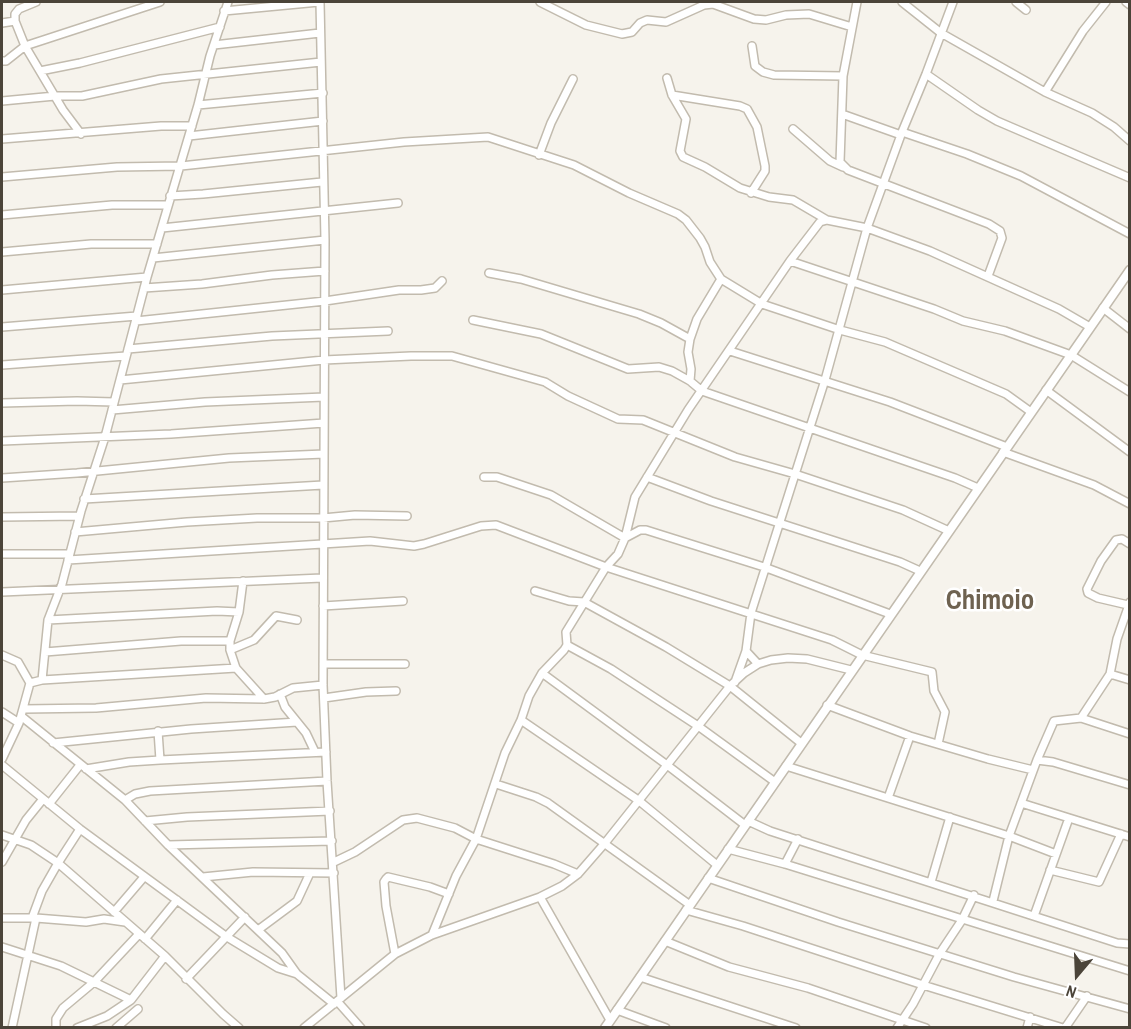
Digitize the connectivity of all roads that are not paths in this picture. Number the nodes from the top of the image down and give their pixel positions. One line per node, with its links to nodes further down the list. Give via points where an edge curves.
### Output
1 (36, 2): 13 (street, via 19,9)
2 (160, 2): 20 (street)
3 (228, 2): 12 (street)
4 (319, 2): 12 (street); 17 (street)
5 (857, 2): 16 (street)
6 (902, 2): 18 (street)
7 (953, 2): 18 (street)
8 (1016, 2): 11 (street)
9 (1106, 2): 30 (street)
10 (546, 3): 16 (street, via 586,25 622,34 632,32 647,20 666,22 713,4 754,19 809,14)
11 (1026, 10)
12 (224, 11): 15 (street)
13 (15, 21): 14 (street); 20 (street)
14 (2, 24)
15 (220, 27): 19 (street); 24 (street)
16 (852, 27): 27 (street)
17 (320, 33): 19 (street); 23 (street)
18 (941, 33): 26 (street); 30 (street)
19 (214, 45): 25 (street)
20 (25, 46): 22 (street); 24 (street)
21 (752, 46): 27 (street, via 755,66 763,72)
22 (2, 61)
23 (321, 62): 25 (street); 31 (street)
24 (40, 71): 33 (street)
25 (206, 74): 33 (street, via 82,96); 35 (street)
26 (926, 74): 41 (street); 50 (street, via 997,121)
27 (843, 76): 36 (street)
28 (667, 78): 32 (street)
29 (573, 79): 46 (street)
30 (1045, 92): 44 (street, via 1092,113)
31 (323, 93): 35 (street); 37 (street)
32 (672, 95): 53 (street, via 686,119 680,154); 53 (street, via 747,109 757,127 765,166)
33 (55, 96): 34 (street); 40 (street)
34 (2, 101)
35 (198, 105): 38 (street)
36 (842, 114): 41 (street); 48 (street)
37 (323, 121): 42 (street); 45 (street)
38 (192, 126): 40 (street); 42 (street)
39 (793, 129): 48 (street, via 830,161)
40 (81, 134): 43 (street)
41 (901, 134): 52 (street); 62 (street, via 1021,176)
42 (189, 136): 47 (street)
43 (2, 139)
44 (1130, 141)
45 (323, 151): 46 (street, via 488,137); 47 (street); 51 (street)
46 (539, 154): 73 (street, via 574,165 678,214 700,238)
47 (181, 166): 49 (street); 54 (street)
48 (843, 167): 52 (street)
49 (2, 177)
50 (1130, 178)
51 (322, 182): 54 (street); 57 (street)
52 (883, 182): 61 (street); 71 (street, via 1000,231 1002,237)
53 (751, 193): 59 (street, via 793,200)
54 (171, 196): 56 (street)
55 (398, 203): 57 (street)
56 (168, 205): 58 (street, via 112,205); 60 (street)
57 (323, 212): 60 (street); 63 (street)
58 (2, 215)
59 (827, 220): 61 (street); 67 (street, via 813,229)
60 (162, 228): 64 (street)
61 (867, 228): 71 (street); 75 (street)
62 (1130, 234)
63 (325, 240): 66 (street); 68 (street)
64 (157, 244): 65 (street, via 91,244); 66 (street)
65 (2, 252)
66 (153, 258): 72 (street)
67 (790, 261): 75 (street); 79 (street)
68 (325, 271): 76 (street); 78 (street)
69 (1129, 272): 80 (street)
70 (489, 273): 89 (street, via 639,314)
71 (987, 276): 84 (street)
72 (147, 277): 76 (street); 77 (street)
73 (721, 279): 79 (street); 89 (street)
74 (442, 281): 78 (street, via 435,288 421,291 399,290)
75 (852, 281): 86 (street); 92 (street)
76 (144, 288): 81 (street)
77 (2, 290)
78 (325, 301): 81 (street); 88 (street)
79 (762, 304): 86 (street); 90 (street)
80 (1103, 308): 84 (street); 85 (street)
81 (137, 318): 83 (street); 91 (street)
82 (473, 320): 97 (street, via 541,334 628,369 659,368)
83 (2, 327)
84 (1090, 327): 92 (street)
85 (1130, 329)
86 (840, 330): 96 (street); 104 (street, via 885,342 987,384)
87 (388, 331): 88 (street)
88 (324, 334): 91 (street); 93 (street)
89 (690, 339): 97 (street)
90 (730, 351): 96 (street); 99 (street)
91 (127, 353): 94 (street); 95 (street)
92 (1071, 355): 98 (street); 100 (street)
93 (324, 360): 95 (street); 101 (street); 107 (street, via 452,356 545,382 618,419 643,420)
94 (2, 365)
95 (120, 380): 103 (street)
96 (825, 380): 106 (street); 110 (street, via 931,416)
97 (690, 381): 99 (street)
98 (1046, 390): 104 (street); 111 (street)
99 (702, 391): 106 (street); 107 (street)
100 (1130, 392)
101 (324, 396): 103 (street); 105 (street)
102 (2, 403): 103 (street, via 77,401)
103 (113, 406): 108 (street)
104 (1031, 412): 110 (street)
105 (324, 423): 108 (street); 112 (street)
106 (810, 428): 114 (street); 119 (street)
107 (674, 433): 114 (street, via 735,457); 116 (street)
108 (105, 437): 109 (street); 113 (street)
109 (2, 441)
110 (1005, 449): 119 (street); 121 (street, via 1094,484)
111 (1130, 453)
112 (324, 454): 113 (street); 118 (street)
113 (93, 471): 117 (street); 120 (street)
114 (795, 474): 126 (street); 127 (street, via 903,510)
115 (484, 477): 129 (street, via 497,477 551,495)
116 (647, 477): 126 (street); 129 (street, via 635,497)
117 (2, 478)
118 (323, 485): 120 (street); 125 (street)
119 (978, 488): 127 (street)
120 (84, 499): 122 (street)
121 (1130, 504)
122 (79, 516): 124 (street); 128 (street)
123 (407, 516): 125 (street)
124 (2, 517)
125 (323, 518): 128 (street, via 257,518); 131 (street)
126 (780, 523): 135 (street); 136 (street)
127 (949, 531): 136 (street)
128 (75, 532): 133 (street)
129 (625, 538): 134 (street); 135 (street, via 645,530)
130 (1130, 544): 144 (street, via 1116,540 1087,589 1098,598)
131 (322, 545): 133 (street); 134 (street, via 370,541 414,546 489,524); 137 (street)
132 (2, 554): 133 (street)
133 (69, 557): 139 (street)
134 (606, 567): 143 (street); 147 (street)
135 (764, 567): 147 (street); 148 (street)
136 (920, 571): 148 (street)
137 (322, 578): 138 (street); 145 (street)
138 (243, 581): 139 (street); 146 (street)
139 (59, 590): 141 (street); 149 (street)
140 (535, 591): 143 (street)
141 (2, 592)
142 (403, 601): 145 (street)
143 (585, 602): 153 (street, via 566,632); 169 (street)
144 (1129, 604): 151 (street)
145 (323, 606): 159 (street)
146 (239, 612): 149 (street); 152 (street)
147 (751, 613): 155 (street); 158 (street, via 832,640)
148 (890, 614): 158 (street)
149 (48, 620): 156 (street)
150 (297, 620): 154 (street, via 276,616 254,640)
151 (1127, 620): 165 (street, via 1117,639)
152 (230, 641): 154 (street); 156 (street)
153 (567, 645): 164 (street); 181 (street)
154 (230, 650): 162 (street)
155 (746, 651): 161 (street); 169 (street)
156 (45, 652): 166 (street)
157 (2, 655): 168 (street, via 18,662)
158 (862, 655): 163 (street); 187 (street, via 932,672 934,691 945,712)
159 (323, 664): 160 (street); 170 (street)
160 (405, 664)
161 (758, 664): 163 (street, via 807,659); 169 (street)
162 (236, 668): 166 (street); 174 (street)
163 (851, 670): 175 (street)
164 (542, 673): 179 (street); 194 (street)
165 (1110, 674): 167 (street); 178 (street)
166 (42, 680): 168 (street)
167 (1130, 680)
168 (30, 683): 177 (street)
169 (733, 684): 181 (street); 186 (street)
170 (323, 685): 172 (street, via 293,688); 173 (street)
171 (396, 691): 173 (street)
172 (280, 694): 174 (street); 180 (street)
173 (324, 698): 189 (street)
174 (264, 699): 177 (street, via 206,698)
175 (827, 705): 184 (street); 186 (street)
176 (2, 712): 177 (street)
177 (21, 716): 185 (street); 190 (street)
178 (1081, 718): 183 (street); 192 (street, via 1054,721)
179 (521, 720): 200 (street); 204 (street)
180 (297, 722): 182 (street); 188 (street)
181 (698, 726): 194 (street); 199 (street)
182 (158, 731): 185 (street); 191 (street)
183 (1130, 734)
184 (910, 736): 187 (street); 202 (street)
185 (53, 743): 196 (street)
186 (801, 743): 195 (street)
187 (939, 744): 197 (street)
188 (315, 752): 189 (street); 191 (street)
189 (326, 752): 198 (street)
190 (2, 759)
191 (160, 760): 196 (street)
192 (1037, 760): 197 (street); 201 (street)
193 (2, 765): 205 (street)
194 (667, 765): 204 (street); 211 (street)
195 (786, 766): 199 (street); 202 (street)
196 (83, 767): 203 (street); 205 (street)
197 (1034, 770): 206 (street)
198 (327, 781): 203 (street, via 150,791); 207 (street)
199 (775, 782): 211 (street)
200 (496, 784): 218 (street); 221 (street, via 548,803)
201 (1130, 785)
202 (888, 798): 208 (street)
203 (125, 800): 210 (street)
204 (638, 800): 221 (street); 229 (street)
205 (46, 802): 212 (street); 217 (street)
206 (1021, 802): 209 (street); 215 (street)
207 (330, 811): 210 (street); 220 (street)
208 (950, 818): 215 (street); 237 (street)
209 (1069, 818): 213 (street); 224 (street)
210 (145, 821): 222 (street)
211 (747, 823): 219 (street); 223 (street)
212 (80, 830): 227 (street); 234 (street)
213 (1121, 834): 216 (street); 230 (street, via 1099,882)
214 (2, 835): 217 (street)
215 (1009, 836): 224 (street); 242 (street)
216 (1130, 837)
217 (14, 839): 225 (street); 227 (street)
218 (476, 839): 226 (street, via 455,828 417,818 403,820); 233 (street); 238 (street)
219 (798, 839): 228 (street); 237 (street)
220 (332, 841): 222 (street); 226 (street)
221 (605, 843): 233 (street); 243 (street)
222 (168, 845): 235 (street)
223 (729, 849): 228 (street); 229 (street)
224 (1056, 854): 230 (street)
225 (2, 862)
226 (334, 862): 232 (street)
227 (58, 863): 244 (street); 248 (street, via 42,891)
228 (784, 864): 249 (street)
229 (717, 865): 236 (street)
230 (1050, 870): 245 (street)
231 (310, 873): 232 (street); 235 (street, via 253,872); 251 (street, via 297,901)
232 (334, 873): 270 (street)
233 (578, 874): 240 (street)
234 (144, 877): 241 (street); 244 (street)
235 (203, 877): 246 (street)
236 (708, 878): 243 (street); 258 (street)
237 (931, 882): 239 (street)
238 (449, 894): 252 (street); 260 (street, via 386,879 386,906)
239 (974, 895): 242 (street); 249 (street)
240 (540, 897): 252 (street); 276 (street)
241 (177, 900): 253 (street); 254 (street)
242 (993, 901): 245 (street)
243 (688, 907): 255 (street); 267 (street)
244 (114, 912): 250 (street)
245 (1034, 916): 256 (street)
246 (245, 917): 251 (street); 254 (street)
247 (2, 918): 248 (street)
248 (34, 918): 250 (street); 259 (street)
249 (962, 920): 258 (street); 262 (street)
250 (127, 923): 253 (street)
251 (258, 930): 263 (street)
252 (432, 935): 260 (street)
253 (142, 936): 261 (street); 266 (street)
254 (227, 937): 263 (street, via 278,968); 265 (street)
255 (665, 941): 264 (street); 275 (street, via 729,967)
256 (1130, 944)
257 (2, 947): 259 (street)
258 (940, 953): 267 (street); 268 (street)
259 (28, 954): 266 (street); 279 (street)
260 (395, 954): 270 (street)
261 (165, 956): 265 (street); 269 (street)
262 (1130, 971)
263 (297, 974): 270 (street)
264 (640, 977): 273 (street); 285 (street)
265 (186, 979): 283 (street)
266 (94, 982): 269 (street); 280 (street, via 63,1008)
267 (923, 985): 274 (street); 275 (street)
268 (1087, 996): 272 (street); 289 (street)
269 (131, 1000): 281 (street, via 107,1016)
270 (337, 1001): 277 (street); 278 (street)
271 (138, 1009): 282 (street)
272 (1130, 1009)
273 (617, 1010): 276 (street); 284 (street)
274 (1030, 1017): 288 (street); 289 (street)
275 (902, 1019): 286 (street); 287 (street)
276 (608, 1024)
277 (307, 1027)
278 (359, 1027)
279 (12, 1028)
280 (56, 1028)
281 (77, 1028)
282 (116, 1028)
283 (239, 1028)
284 (666, 1028)
285 (796, 1028)
286 (897, 1028)
287 (926, 1028)
288 (1027, 1028)
289 (1064, 1028)

